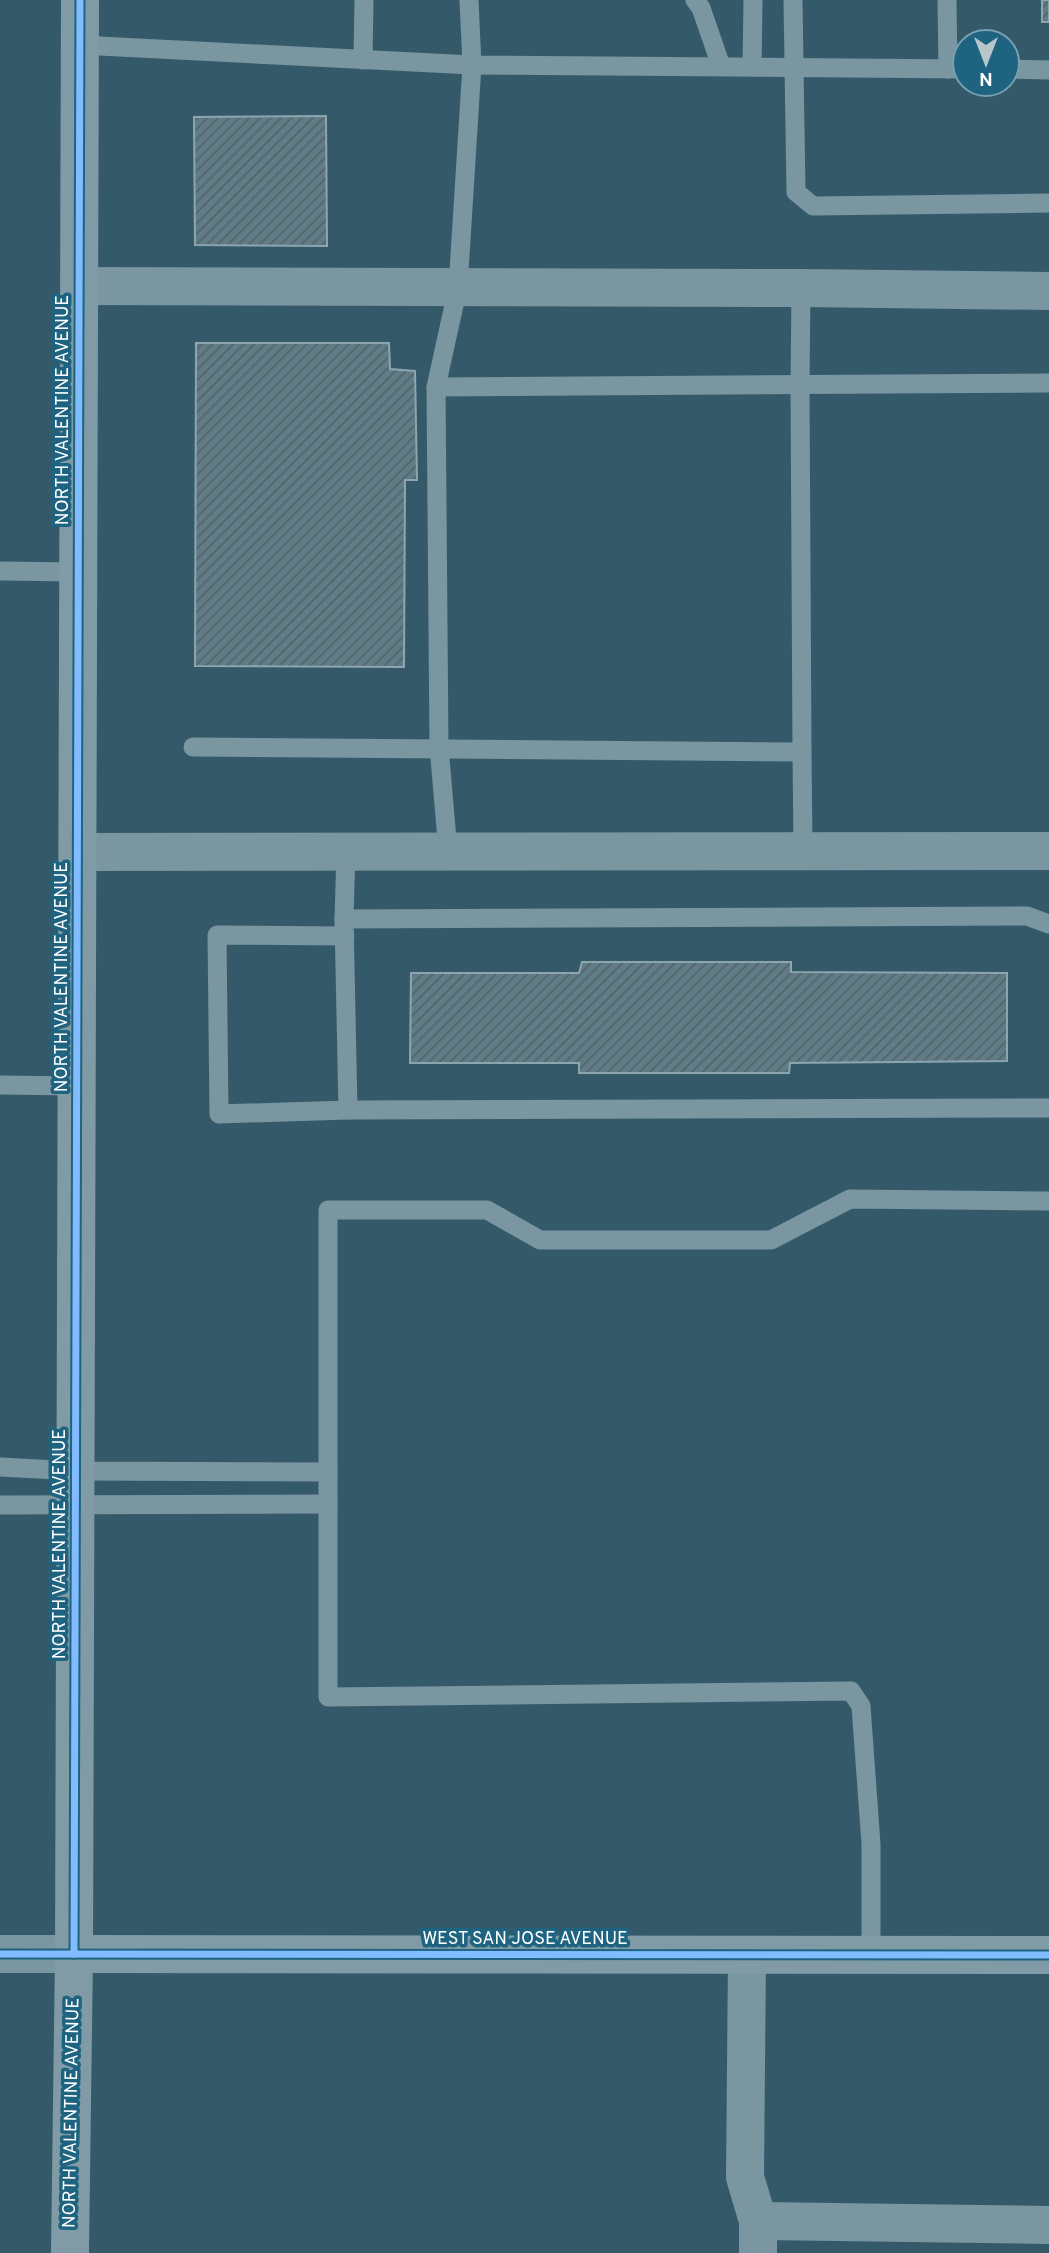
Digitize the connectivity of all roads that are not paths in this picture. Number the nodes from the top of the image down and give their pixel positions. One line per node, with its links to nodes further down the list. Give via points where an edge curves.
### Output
1 (80, 0): 9 (street, NORTH VALENTINE AVENUE)
2 (364, 0): 10 (lane)
3 (469, 0): 11 (lane)
4 (695, 0): 12 (lane)
5 (753, 0): 13 (lane)
6 (793, 0): 14 (lane)
7 (947, 0): 8 (lane)
8 (951, 31)
9 (80, 46): 10 (lane); 19 (street, NORTH VALENTINE AVENUE)
10 (363, 60): 11 (lane)
11 (472, 65): 12 (lane); 20 (lane)
12 (721, 66): 13 (lane)
13 (752, 67): 14 (lane)
14 (793, 67): 15 (lane); 18 (lane, via 796,192 813,206)
15 (951, 69)
16 (1021, 69): 17 (lane)
17 (1049, 70)
18 (1049, 203)
19 (80, 286): 20 (street); 27 (street, NORTH VALENTINE AVENUE)
20 (458, 287): 21 (street); 25 (lane)
21 (801, 288): 22 (street); 24 (lane)
22 (1049, 291)
23 (1049, 383): 24 (lane)
24 (800, 385): 25 (lane); 30 (lane)
25 (436, 387): 29 (lane)
26 (0, 571): 27 (lane)
27 (78, 572): 35 (street, NORTH VALENTINE AVENUE)
28 (193, 747): 29 (lane)
29 (439, 747): 30 (lane); 34 (lane)
30 (802, 752): 31 (lane)
31 (803, 849): 32 (street); 34 (street)
32 (1049, 850)
33 (346, 851): 34 (street); 35 (street); 37 (lane)
34 (448, 851)
35 (78, 852): 39 (street, NORTH VALENTINE AVENUE)
36 (1049, 924): 37 (lane, via 1027,916)
37 (344, 928): 41 (lane); 41 (lane, via 217,935 219,1114)
38 (0, 1085): 39 (lane)
39 (77, 1086): 45 (street, NORTH VALENTINE AVENUE)
40 (1049, 1108): 41 (lane)
41 (348, 1110)
42 (1049, 1201): 44 (lane, via 850,1199 771,1240 540,1240 487,1210 328,1210)
43 (0, 1467): 45 (lane)
44 (328, 1472): 45 (lane); 46 (lane)
45 (76, 1488): 46 (lane); 47 (lane); 49 (street, NORTH VALENTINE AVENUE)
46 (328, 1504): 50 (lane, via 328,1697 851,1691 861,1706 872,1844)
47 (0, 1505)
48 (0, 1954): 49 (street, WEST SAN JOSE AVENUE)
49 (74, 1954): 51 (street, WEST SAN JOSE AVENUE); 55 (street, NORTH VALENTINE AVENUE)
50 (871, 1954): 51 (street, WEST SAN JOSE AVENUE); 52 (street, WEST SAN JOSE AVENUE)
51 (747, 1955): 54 (street, via 746,2177)
52 (1049, 1955)
53 (1049, 2225): 54 (street)
54 (758, 2237)
55 (69, 2253)

